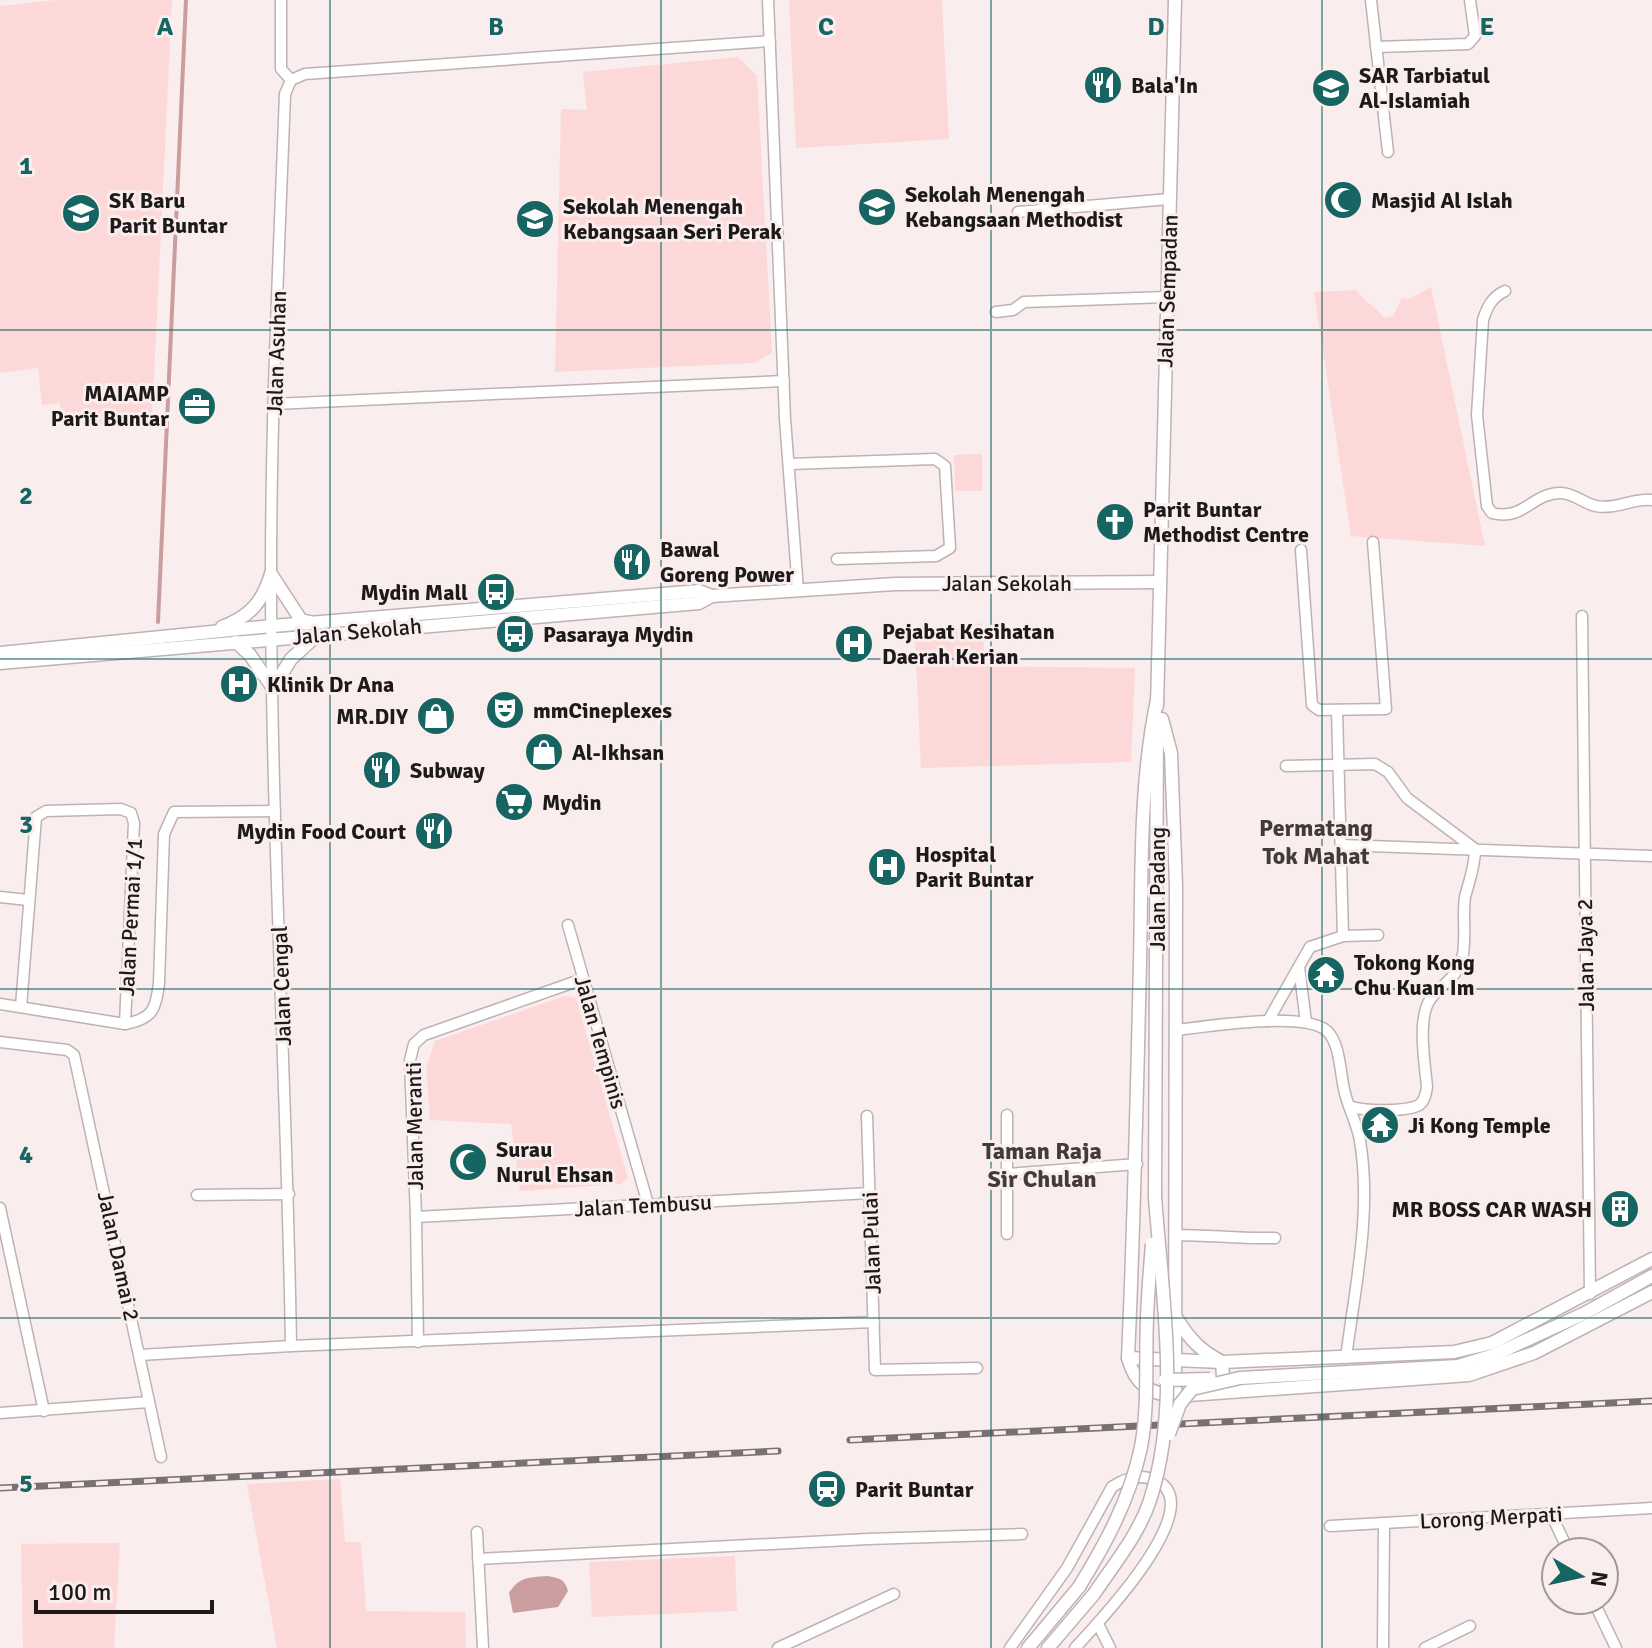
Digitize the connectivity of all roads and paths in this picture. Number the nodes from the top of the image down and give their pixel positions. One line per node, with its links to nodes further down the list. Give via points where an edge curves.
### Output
1 (281, 0): 8 (street, via 281,69)
2 (768, 0): 6 (street)
3 (1175, 0): 10 (street, Jalan Sempadan)
4 (1371, 0): 7 (street)
5 (1470, 0): 7 (street, via 1475,36 1468,44)
6 (770, 41): 8 (street, via 305,74); 15 (street)
7 (1376, 47): 9 (street)
8 (291, 80): 16 (street, Jalan Asuhan, via 285,94)
9 (1388, 152)
10 (1169, 199): 11 (street); 13 (street, Jalan Sempadan)
11 (1018, 212)
12 (1505, 291): 18 (street, via 1488,305 1483,320 1477,415 1487,506 1492,513 1515,514 1534,500 1560,493 1596,506)
13 (1167, 297): 14 (street, via 1024,302); 23 (street, Jalan Sempadan)
14 (996, 312)
15 (784, 381): 16 (street); 17 (street)
16 (274, 404): 22 (street, Jalan Asuhan)
17 (789, 464): 21 (street, via 935,459 945,466 950,548 936,556); 24 (street)
18 (1652, 500)
19 (1373, 542): 34 (street, via 1386,709)
20 (1301, 550): 34 (street, via 1312,705)
21 (837, 559)
22 (271, 574): 26 (street, via 301,620); 27 (street, Jalan Asuhan); 28 (street, via 264,597 251,610)
23 (1160, 582): 24 (street, Jalan Sekolah); 33 (street, Jalan Padang)
24 (798, 590): 26 (street, Jalan Sekolah, via 712,596 699,603)
25 (1582, 616): 40 (street, Jalan Jaya 2)
26 (315, 629): 27 (street, Jalan Sekolah); 32 (street)
27 (272, 632): 28 (street, Jalan Sekolah); 29 (street, Jalan Sekolah); 32 (street, Jalan Cengal)
28 (208, 633): 30 (street, Jalan Sekolah)
29 (236, 642): 31 (street, Jalan Sekolah); 32 (street)
30 (0, 653)
31 (0, 663)
32 (273, 688): 37 (street, Jalan Cengal)
33 (1157, 700): 54 (street, via 1171,753); 59 (street, via 1148,744 1144,828); 64 (street, Jalan Padang)
34 (1337, 710): 35 (street)
35 (1340, 765): 36 (street); 38 (street); 39 (street, via 1375,764 1388,772 1407,798)
36 (1286, 766)
37 (275, 811): 53 (street, via 174,812 164,834 158,992 150,1015); 62 (street, Jalan Cengal)
38 (1341, 845): 39 (street); 46 (street)
39 (1475, 849): 40 (street); 56 (street, via 1461,961 1450,982 1430,998 1423,1023 1425,1097 1419,1105 1364,1111)
40 (1584, 854): 41 (street); 74 (street, Jalan Jaya 2)
41 (1652, 856)
42 (0, 897): 43 (street)
43 (28, 900): 50 (street); 53 (street, Jalan Permai 1/1, via 36,817 46,811 131,813)
44 (568, 925): 48 (street, Jalan Tempinis)
45 (1378, 935): 46 (street)
46 (1343, 936): 47 (street, via 1310,947)
47 (1299, 967): 51 (street); 52 (street)
48 (583, 979): 65 (street, Jalan Tempinis); 67 (street, Jalan Meranti, via 424,1035 414,1044 410,1060)
49 (0, 1004): 50 (street)
50 (21, 1007): 53 (street)
51 (1268, 1021): 52 (street); 54 (street)
52 (1306, 1022): 56 (street, via 1327,1030 1334,1042)
53 (125, 1024)
54 (1177, 1030): 69 (street)
55 (0, 1042): 79 (street, Jalan Damai 2, via 74,1055)
56 (1352, 1107): 81 (street, via 1364,1176 1363,1221)
57 (1007, 1115): 60 (street)
58 (867, 1116): 61 (street, Jalan Pulai)
59 (1137, 1164): 60 (street); 80 (street)
60 (1007, 1174): 68 (street)
61 (870, 1193): 65 (street, Jalan Tembusu); 76 (street, Jalan Pulai)
62 (289, 1194): 63 (street); 78 (street, Jalan Cengal)
63 (197, 1195)
64 (1155, 1197): 86 (street, Jalan Padang, bridge); 87 (street, Jalan Padang, bridge)
65 (648, 1204): 67 (street, Jalan Tembusu)
66 (0, 1208): 91 (street)
67 (416, 1217): 77 (street, Jalan Meranti)
68 (1007, 1234)
69 (1176, 1235): 70 (street); 75 (street)
70 (1275, 1238)
71 (1652, 1259): 74 (street)
72 (1652, 1276): 85 (street, via 1585,1313 1458,1366)
73 (1652, 1292): 88 (street, via 1534,1353 1469,1375)
74 (1590, 1294): 81 (street, via 1492,1343 1454,1352)
75 (1177, 1319): 82 (street); 83 (street, via 1202,1352)
76 (874, 1322): 77 (street); 84 (street, Jalan Pulai, via 875,1370)
77 (418, 1342): 78 (street)
78 (291, 1346): 79 (street)
79 (140, 1355): 90 (street, Jalan Damai 2)
80 (1128, 1358): 82 (street); 89 (street, via 1141,1386)
81 (1346, 1358): 83 (street)
82 (1175, 1362): 83 (street); 89 (street)
83 (1222, 1362): 88 (street)
84 (977, 1368)
85 (1240, 1378): 87 (street, bridge); 93 (street, bridge, via 1192,1389)
86 (1147, 1379): 87 (street, bridge); 112 (street, Jalan Padang, bridge, via 1140,1449 1111,1536 1079,1587)
87 (1165, 1380): 93 (street, Jalan Padang, bridge)
88 (1224, 1394): 89 (street)
89 (1175, 1396)
90 (149, 1402): 91 (street); 94 (street, Jalan Damai 2)
91 (44, 1411): 92 (street)
92 (0, 1413)
93 (1164, 1444): 113 (street, Jalan Padang, bridge, via 1135,1531 1094,1594)
94 (161, 1457)
95 (1652, 1508): 96 (street, Lorong Merpati)
96 (1551, 1514): 97 (street, Lorong Merpati); 103 (street)
97 (1384, 1523): 98 (street, Lorong Merpati); 116 (street)
98 (1330, 1526)
99 (1003, 1527): 102 (street)
100 (477, 1532): 104 (street)
101 (1022, 1534): 102 (street)
102 (987, 1536): 104 (street)
103 (1561, 1536)
104 (478, 1559): 109 (street)
105 (894, 1594): 110 (street)
106 (1601, 1616): 118 (street)
107 (1098, 1624): 111 (street, via 1146,1563 1170,1519 1166,1488 1150,1478 1123,1479 1112,1487 1067,1568); 114 (street); 115 (street)
108 (1470, 1626): 117 (street)
109 (483, 1648)
110 (778, 1648)
111 (1010, 1648)
112 (1028, 1648)
113 (1048, 1648)
114 (1075, 1648)
115 (1110, 1648)
116 (1383, 1648)
117 (1425, 1648)
118 (1616, 1648)

